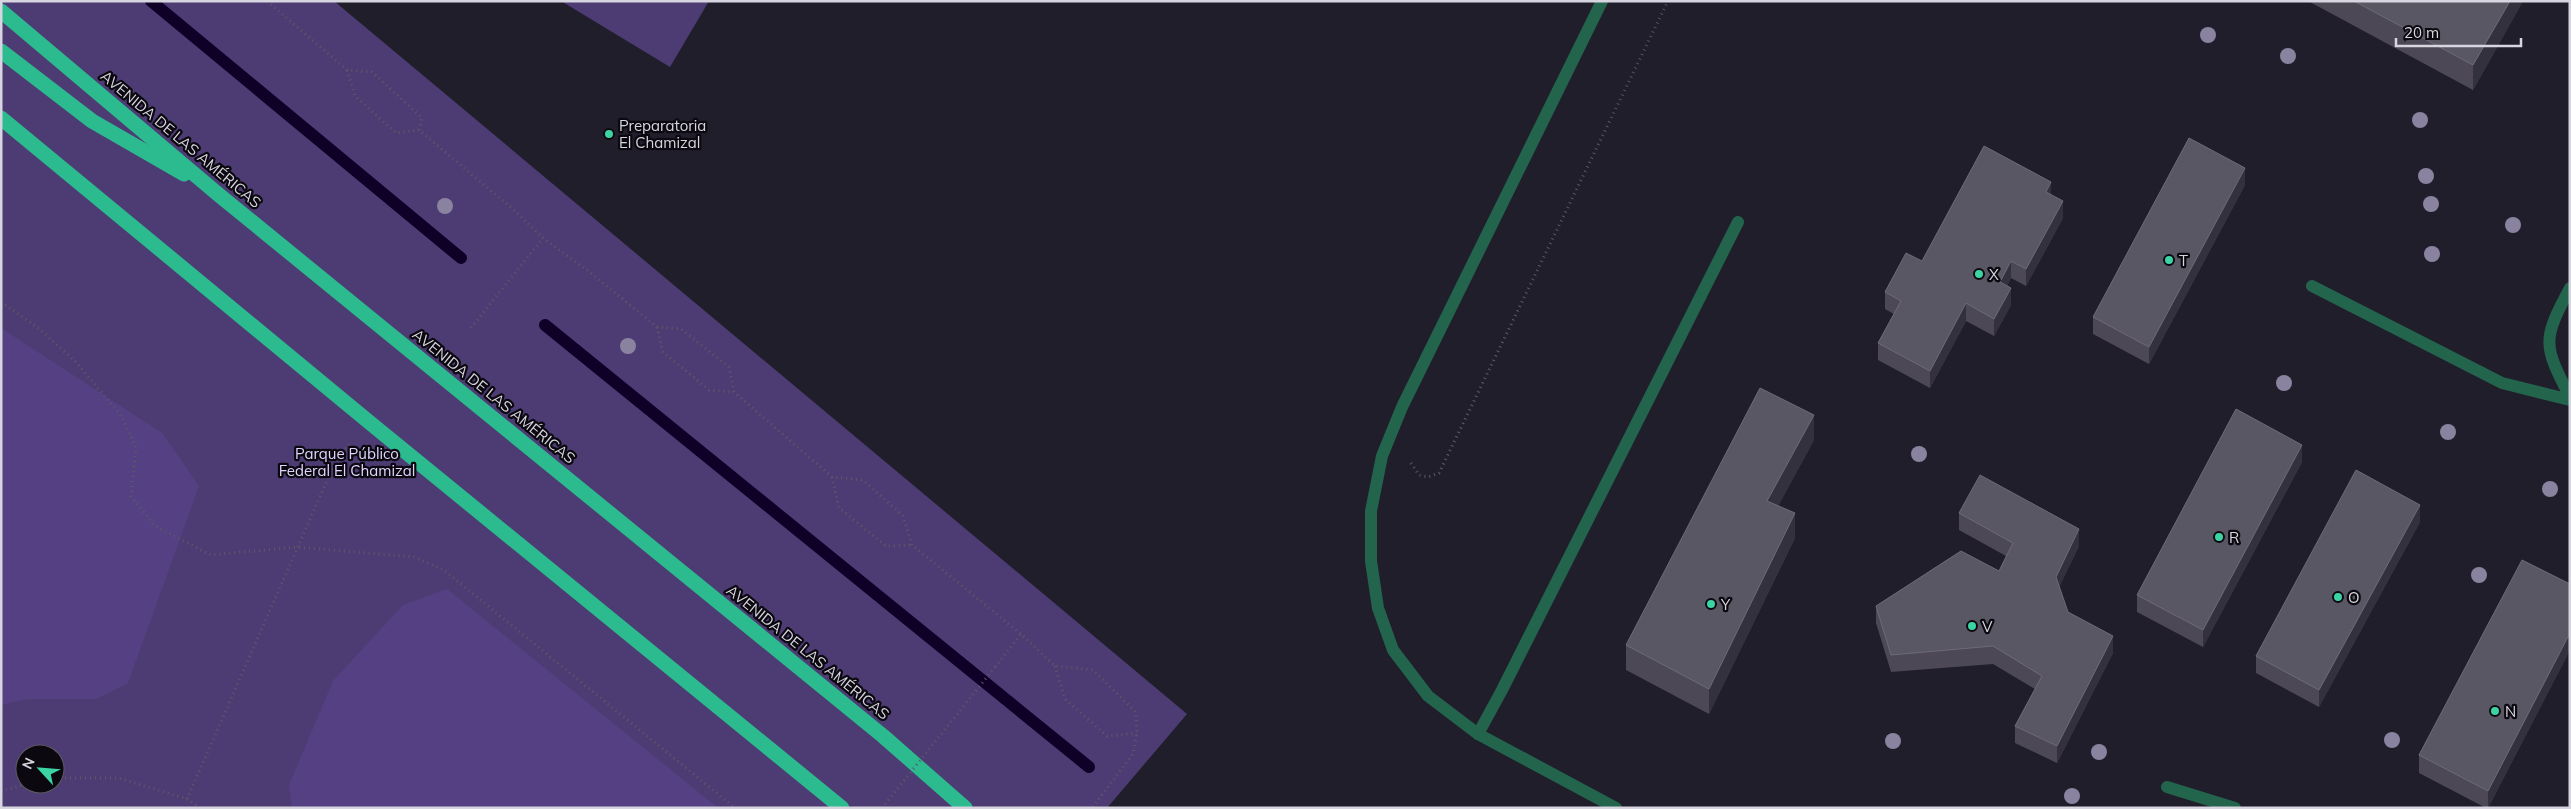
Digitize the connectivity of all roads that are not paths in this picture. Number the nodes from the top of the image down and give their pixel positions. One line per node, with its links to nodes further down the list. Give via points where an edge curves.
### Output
1 (1602, 1): 10 (lane, via 1402,407 1382,456 1371,511 1371,561 1378,608 1393,650 1428,696)
2 (1, 11): 5 (highway, AVENIDA DE LAS AMÉRICAS)
3 (1, 52): 5 (highway, via 92,121)
4 (1, 118): 13 (highway)
5 (220, 195): 14 (highway, AVENIDA DE LAS AMÉRICAS, via 875,730)
6 (1738, 222): 10 (lane)
7 (2312, 286): 9 (lane, via 2502,383)
8 (2570, 288): 9 (lane, via 2554,318 2548,338 2551,361)
9 (2570, 398)
10 (1478, 734): 12 (lane)
11 (2167, 786): 16 (lane)
12 (1598, 804): 15 (lane)
13 (842, 808)
14 (965, 808)
15 (1616, 808)
16 (2235, 808)

